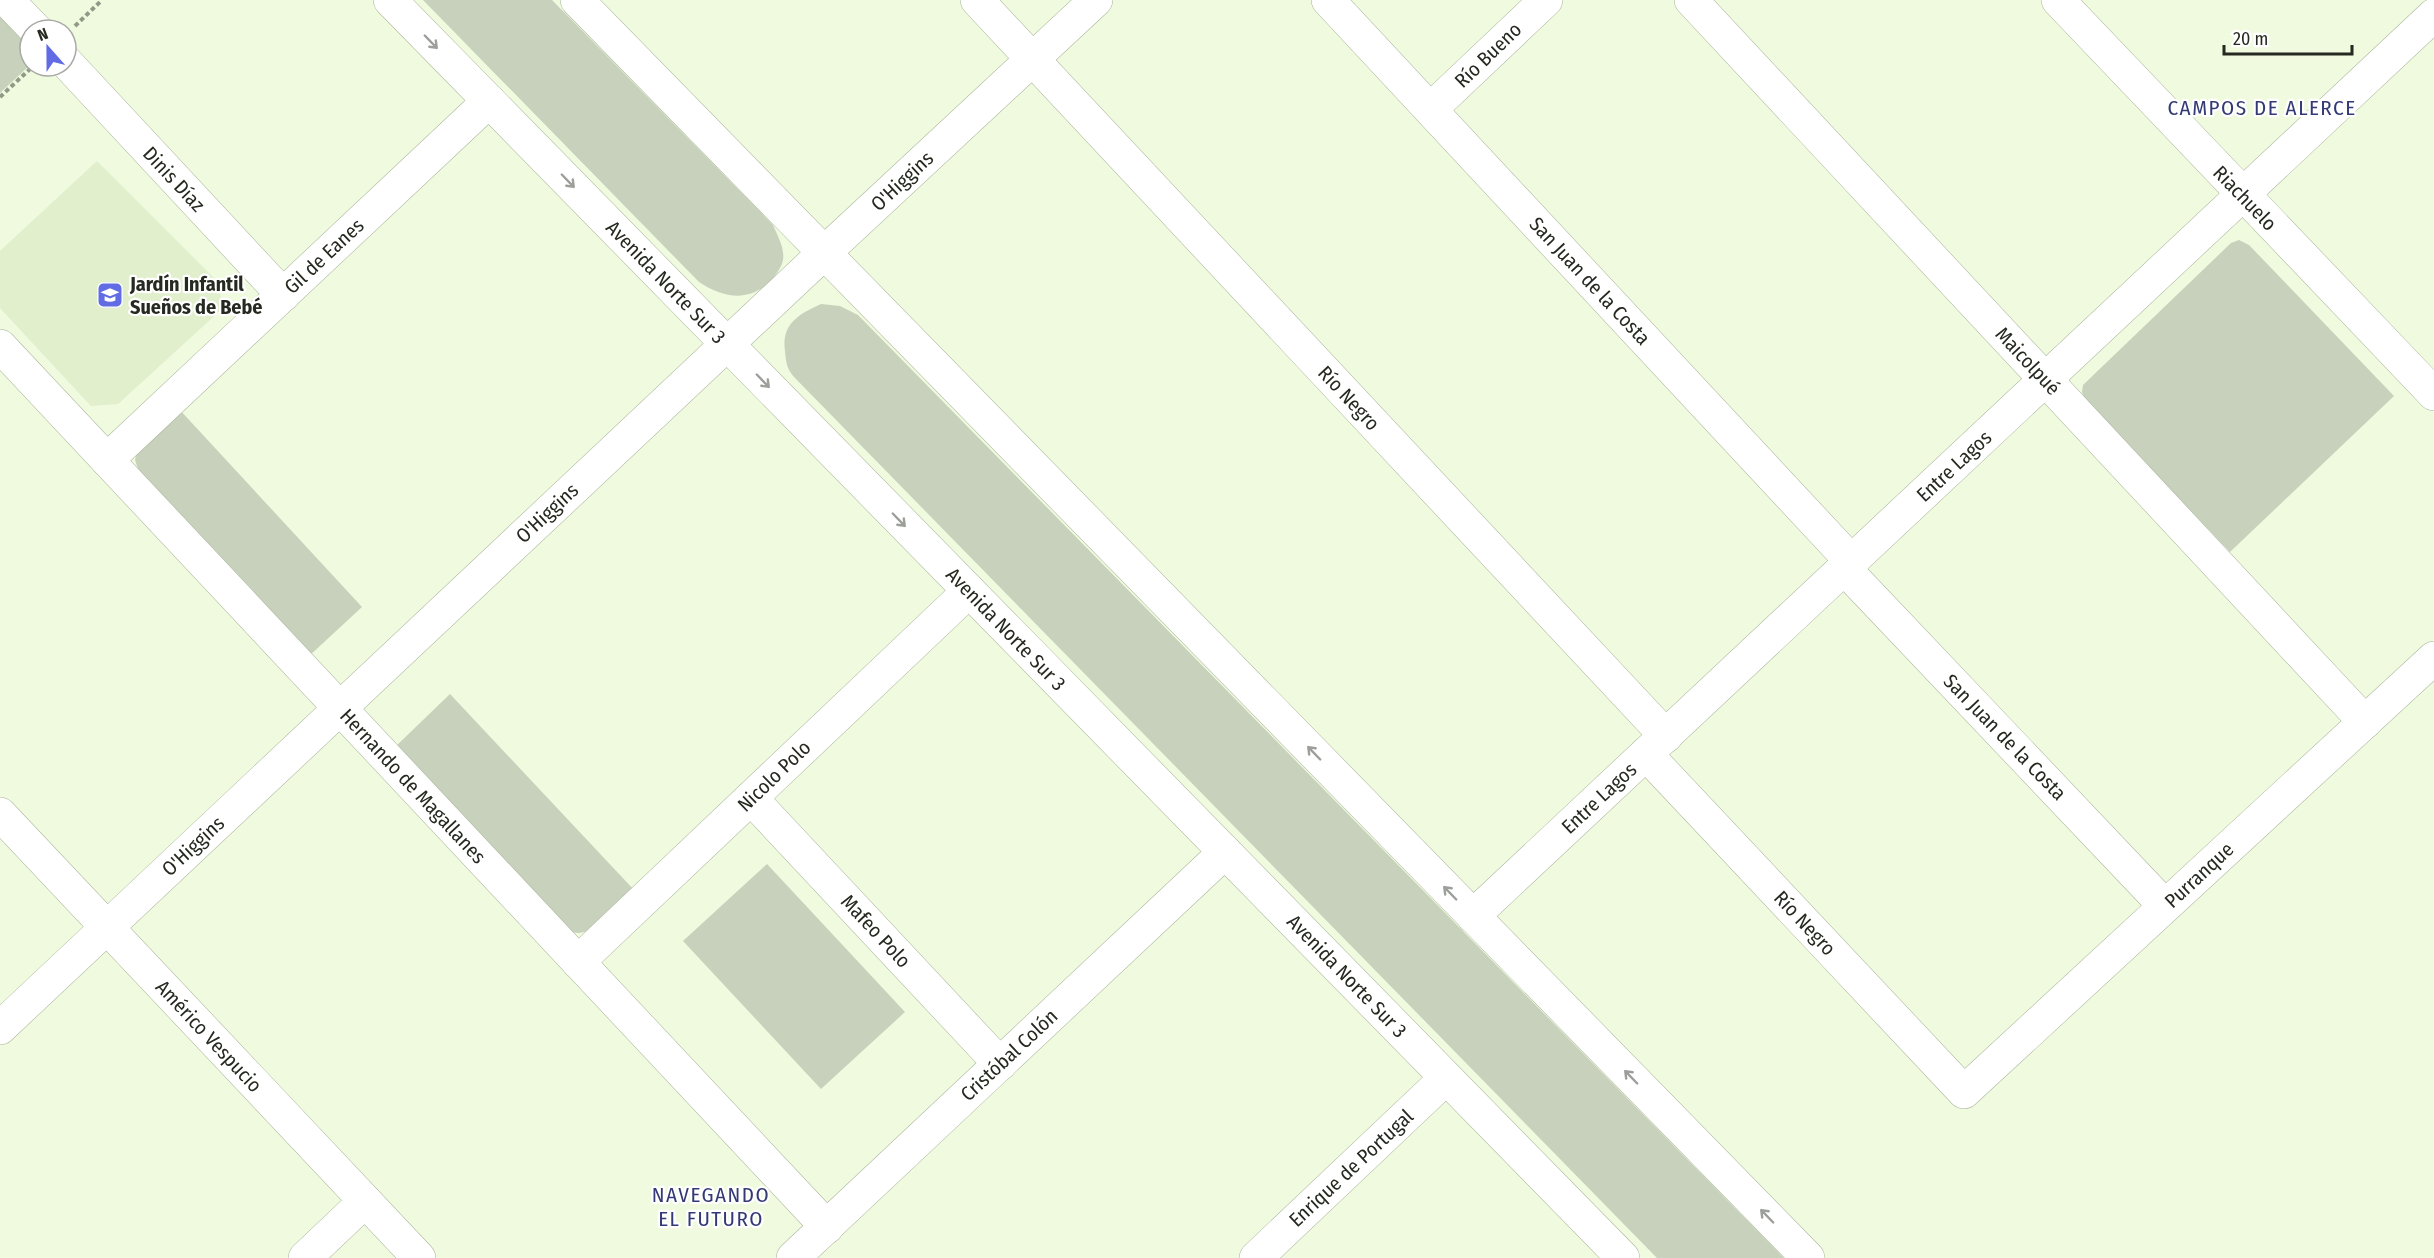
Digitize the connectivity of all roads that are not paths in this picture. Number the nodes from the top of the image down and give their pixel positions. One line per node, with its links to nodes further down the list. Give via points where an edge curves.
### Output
1 (7, 0): 11 (street)
2 (390, 0): 14 (street, Avenida Norte Sur 3, one-way to 14)
3 (577, 0): 17 (street)
4 (977, 0): 12 (street, Río Negro)
5 (1096, 0): 12 (street, O'Higgins)
6 (1328, 0): 15 (street, San Juan de la Costa)
7 (1546, 0): 15 (street, Río Bueno)
8 (1691, 0): 21 (street, Maicolpué)
9 (2058, 0): 16 (street, Riachuelo)
10 (2434, 15): 16 (street, Entre Lagos)
11 (24, 18)
12 (1032, 59): 17 (street, O'Higgins); 29 (street, Río Negro)
13 (78, 75): 18 (street, Dinis Díaz)
14 (489, 101): 18 (street, Gil de Eanes); 19 (street, Avenida Norte Sur 3, one-way to 19)
15 (1431, 110): 24 (street, San Juan de la Costa)
16 (2242, 195): 21 (street, Entre Lagos); 22 (street, Riachuelo)
17 (824, 253): 19 (street, O'Higgins); 34 (street, one-way to 17)
18 (283, 295): 23 (street, Gil de Eanes)
19 (727, 344): 25 (street, Avenida Norte Sur 3, one-way to 25); 27 (street, O'Higgins)
20 (0, 346): 23 (street, Hernando de Magallanes)
21 (2045, 380): 24 (street, Entre Lagos); 28 (street, Maicolpué)
22 (2434, 394)
23 (107, 460): 27 (street, Hernando de Magallanes)
24 (1848, 565): 29 (street, Entre Lagos); 33 (street, San Juan de la Costa)
25 (969, 591): 30 (street, Nicolo Polo); 32 (street, Avenida Norte Sur 3)
26 (2434, 658): 28 (street, Purranque)
27 (340, 709): 35 (street, O'Higgins); 36 (street, Hernando de Magallanes)
28 (2365, 722): 33 (street, Purranque)
29 (1656, 745): 34 (street, Entre Lagos); 40 (street, Río Negro)
30 (751, 798): 36 (street, Nicolo Polo); 38 (street, Mafeo Polo)
31 (0, 814): 35 (street, Américo Vespucio)
32 (1225, 852): 38 (street, Cristóbal Colón); 39 (street, Avenida Norte Sur 3)
33 (2165, 906): 40 (street, Purranque)
34 (1473, 916): 48 (street, one-way to 34)
35 (107, 928): 37 (street, O'Higgins); 41 (street, Américo Vespucio)
36 (578, 962): 42 (street, Hernando de Magallanes)
37 (0, 1028)
38 (1000, 1064): 42 (street, Cristóbal Colón)
39 (1446, 1078): 46 (street, Enrique de Portugal); 47 (street, Avenida Norte Sur 3)
40 (1964, 1092)
41 (365, 1201): 43 (street); 44 (street, Américo Vespucio)
42 (827, 1227): 45 (street, Cristóbal Colón)
43 (305, 1258)
44 (419, 1258)
45 (793, 1258)
46 (1256, 1258)
47 (1623, 1258)
48 (1808, 1258)

